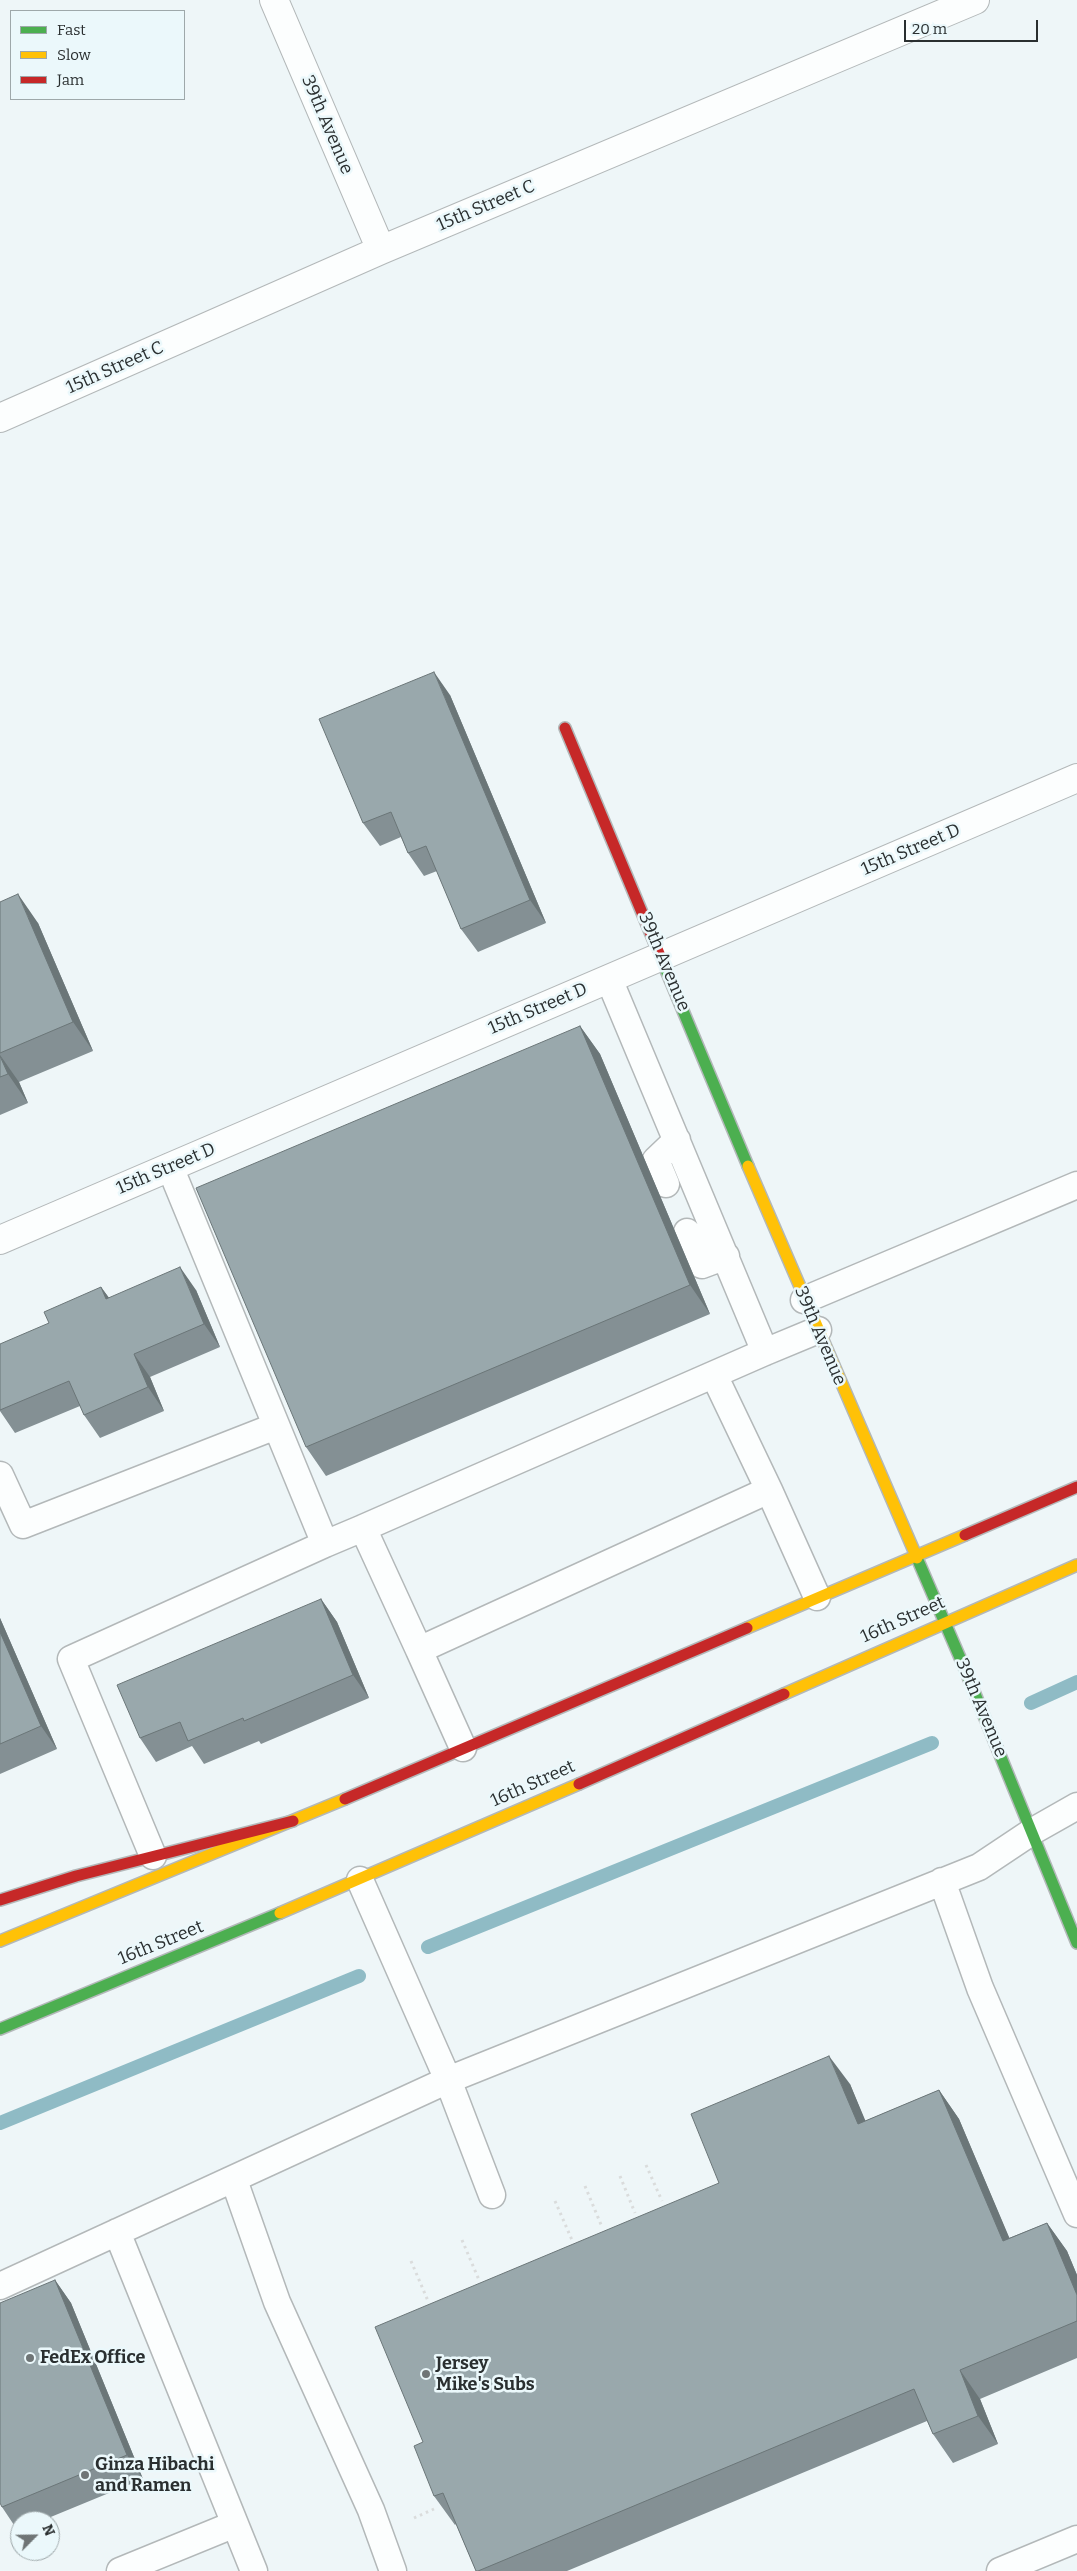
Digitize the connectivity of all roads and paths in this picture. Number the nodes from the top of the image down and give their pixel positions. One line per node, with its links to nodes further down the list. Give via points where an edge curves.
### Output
1 (274, 0): 3 (street, 39th Avenue)
2 (975, 0): 3 (street, 15th Street C)
3 (381, 250): 4 (street, 15th Street C)
4 (0, 418)
5 (565, 728): 7 (main road, 39th Avenue)
6 (1077, 778): 7 (street, 15th Street D)
7 (662, 957): 8 (street, 15th Street D); 16 (main road, 39th Avenue)
8 (609, 979): 9 (lane); 10 (street, 15th Street D)
9 (677, 1140): 11 (lane, via 656,1160); 15 (lane)
10 (170, 1167): 14 (street, 15th Street D); 20 (lane)
11 (666, 1184)
12 (1077, 1185): 16 (lane)
13 (687, 1232): 15 (lane, via 702,1265)
14 (0, 1240)
15 (726, 1256): 18 (lane)
16 (804, 1300): 17 (main road, 39th Avenue)
17 (818, 1330): 18 (lane); 26 (main road, 39th Avenue)
18 (765, 1352): 19 (lane)
19 (714, 1375): 23 (lane); 24 (lane)
20 (276, 1426): 21 (lane, via 23,1525); 25 (lane)
21 (0, 1476)
22 (1077, 1487): 26 (main road)
23 (769, 1490): 28 (lane); 30 (lane)
24 (363, 1528): 25 (lane); 30 (lane)
25 (324, 1544): 35 (lane, via 71,1659)
26 (915, 1556): 28 (main road); 29 (main road, 39th Avenue)
27 (1077, 1565): 29 (main road, 16th Street)
28 (817, 1597): 31 (main road)
29 (944, 1621): 34 (main road, 39th Avenue); 36 (main road, 16th Street)
30 (419, 1650): 31 (lane)
31 (463, 1748): 33 (main road)
32 (1077, 1806): 34 (lane)
33 (293, 1821): 35 (main road); 39 (main road)
34 (1033, 1831): 37 (lane, via 979,1867); 40 (main road, 39th Avenue)
35 (153, 1856): 38 (main road)
36 (360, 1880): 41 (main road, 16th Street); 42 (lane)
37 (942, 1882): 42 (lane); 51 (lane, via 980,1988)
38 (0, 1900)
39 (0, 1940)
40 (1077, 1942)
41 (0, 2029)
42 (448, 2080): 45 (lane); 47 (lane)
43 (646, 2165): 49 (path)
44 (620, 2176): 50 (path)
45 (234, 2180): 53 (lane); 66 (lane, via 277,2302 371,2510)
46 (585, 2186): 52 (path)
47 (492, 2195)
48 (555, 2201): 55 (path)
49 (662, 2201)
50 (634, 2213)
51 (1077, 2214)
52 (602, 2227)
53 (117, 2232): 58 (lane); 62 (lane)
54 (462, 2240): 57 (path)
55 (572, 2240)
56 (411, 2261): 59 (path)
57 (479, 2280)
58 (0, 2286)
59 (428, 2301)
60 (434, 2509): 61 (path)
61 (407, 2521)
62 (235, 2524): 64 (lane); 65 (lane)
63 (1077, 2539): 67 (lane)
64 (120, 2571)
65 (254, 2571)
66 (393, 2571)
67 (1000, 2571)

